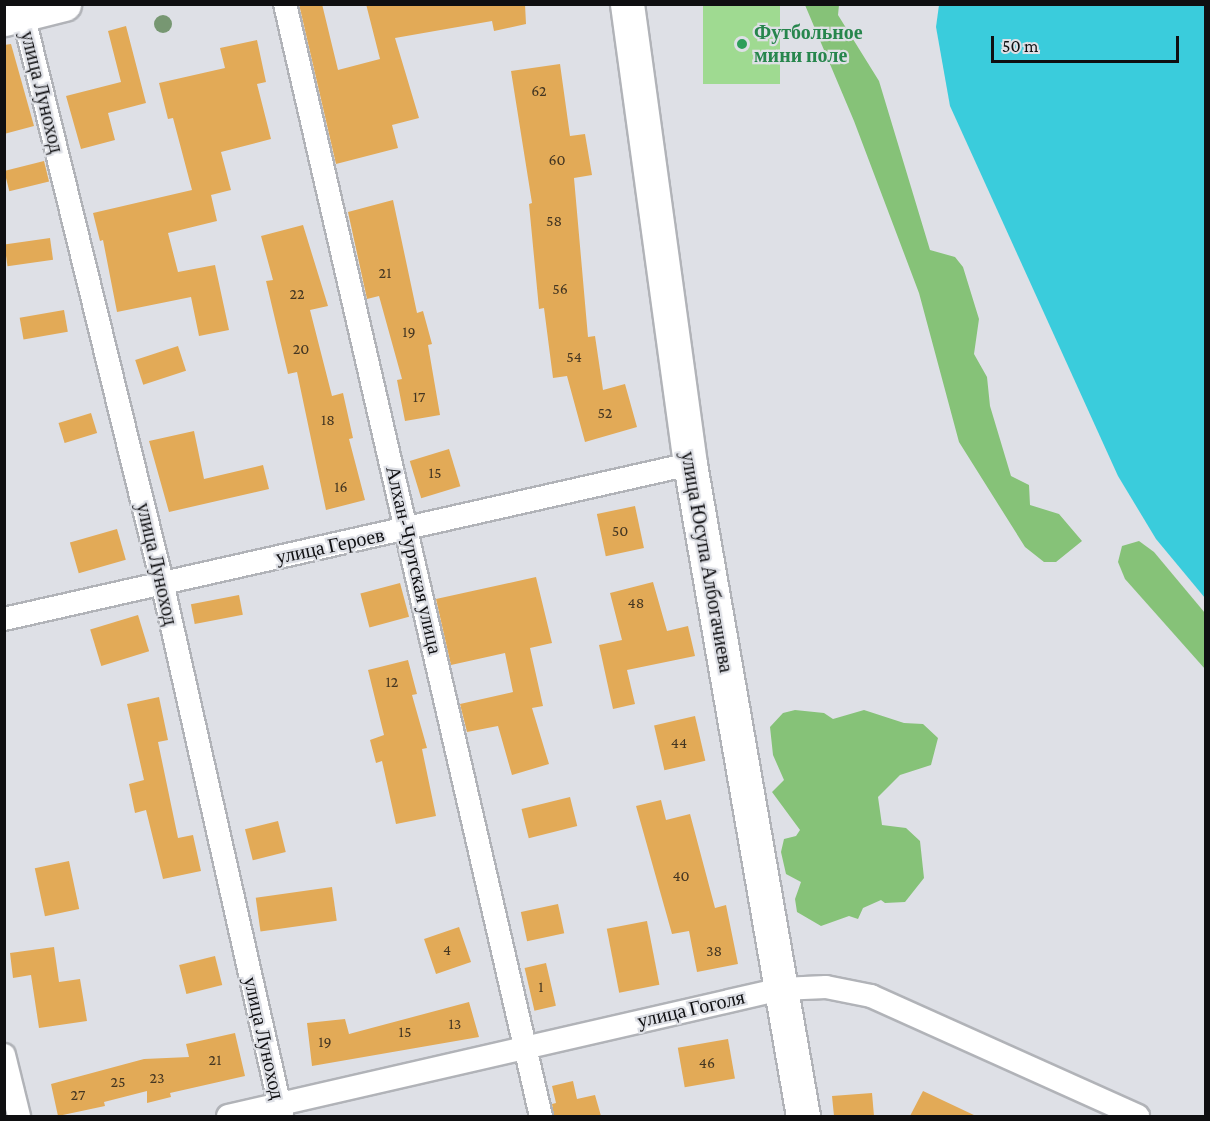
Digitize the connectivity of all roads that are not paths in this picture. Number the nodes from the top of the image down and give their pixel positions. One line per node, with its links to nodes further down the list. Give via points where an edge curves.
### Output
1 (64, 4): 4 (street)
2 (285, 4): 6 (street, Алхан-Чуртская улица)
3 (627, 4): 5 (street, улица Юсупа Албогачиева)
4 (14, 16): 7 (street, улица Луноход)
5 (690, 464): 6 (street, улица Героев); 9 (street, улица Юсупа Албогачиева)
6 (406, 529): 7 (street, улица Героев); 10 (street, Алхан-Чуртская улица)
7 (162, 582): 8 (street, улица Героев); 12 (street, улица Луноход)
8 (4, 619)
9 (781, 989): 10 (street, улица Гоголя); 16 (street, улица Юсупа Албогачиева); 17 (street, улица Гоголя, via 826,987 871,996)
10 (525, 1047): 12 (street, улица Гоголя); 15 (street, Алхан-Чуртская улица)
11 (4, 1055): 13 (street)
12 (281, 1111): 14 (street, улица Гоголя)
13 (19, 1116)
14 (228, 1116)
15 (541, 1116)
16 (803, 1116)
17 (1138, 1116)

